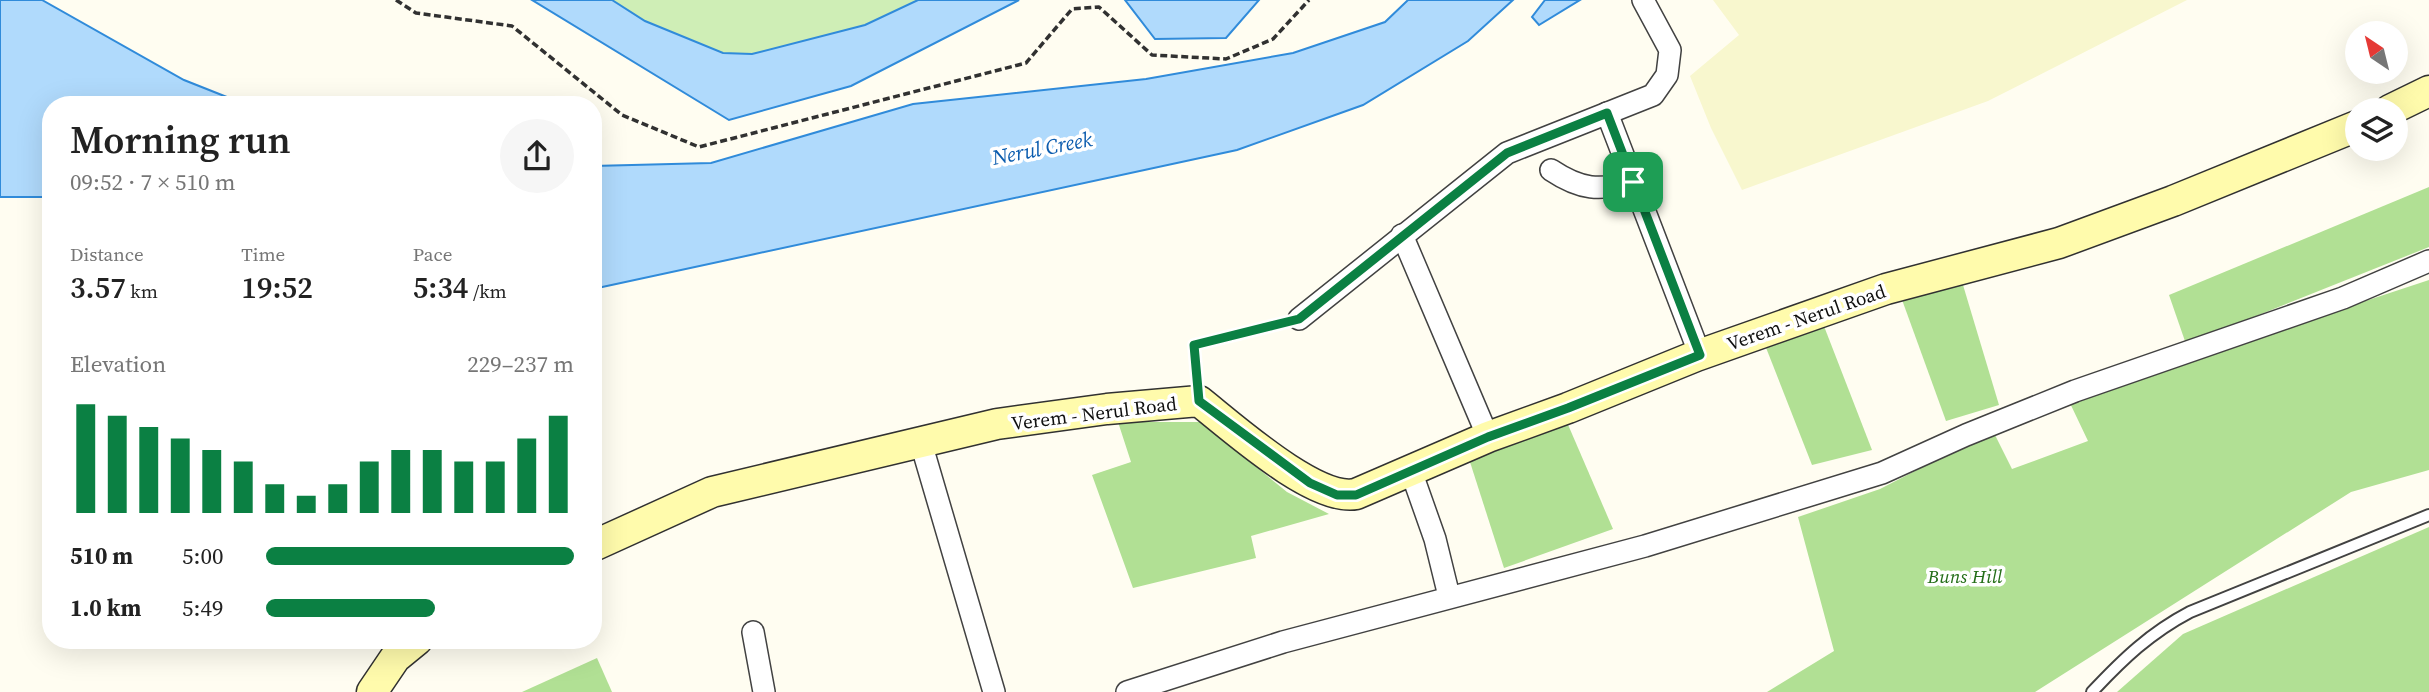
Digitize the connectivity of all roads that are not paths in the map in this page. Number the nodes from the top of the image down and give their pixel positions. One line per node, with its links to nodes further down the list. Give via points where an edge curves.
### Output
1 (1643, 1): 4 (street, via 1670,50 1667,75 1653,95)
2 (2429, 91): 3 (main road)
3 (2408, 101)
4 (1607, 113): 7 (street); 8 (street, via 1507,153)
5 (2345, 131): 11 (main road, Verem - Nerul Road, via 2059,243 1886,289)
6 (1551, 170): 7 (street, via 1568,182 1590,188)
7 (1633, 182): 11 (street)
8 (1402, 234): 10 (street); 12 (street)
9 (2429, 261): 17 (street, via 2343,298 2075,391 1882,473 1645,546)
10 (1299, 319)
11 (1700, 355): 12 (main road, Verem - Nerul Road)
12 (1488, 437): 14 (main road, Verem - Nerul Road)
13 (921, 443): 14 (main road, Verem - Nerul Road, via 997,424 1199,401 1298,476 1331,493 1356,495); 16 (main road, Verem - Nerul Road, via 712,492); 22 (street)
14 (1411, 471): 17 (street)
15 (2429, 515): 24 (lane, via 2181,617 2126,656)
16 (602, 542)
17 (1449, 596): 23 (street)
18 (752, 632): 21 (street)
19 (407, 649): 20 (main road)
20 (372, 692)
21 (764, 692)
22 (994, 692)
23 (1127, 692)
24 (2092, 692)

